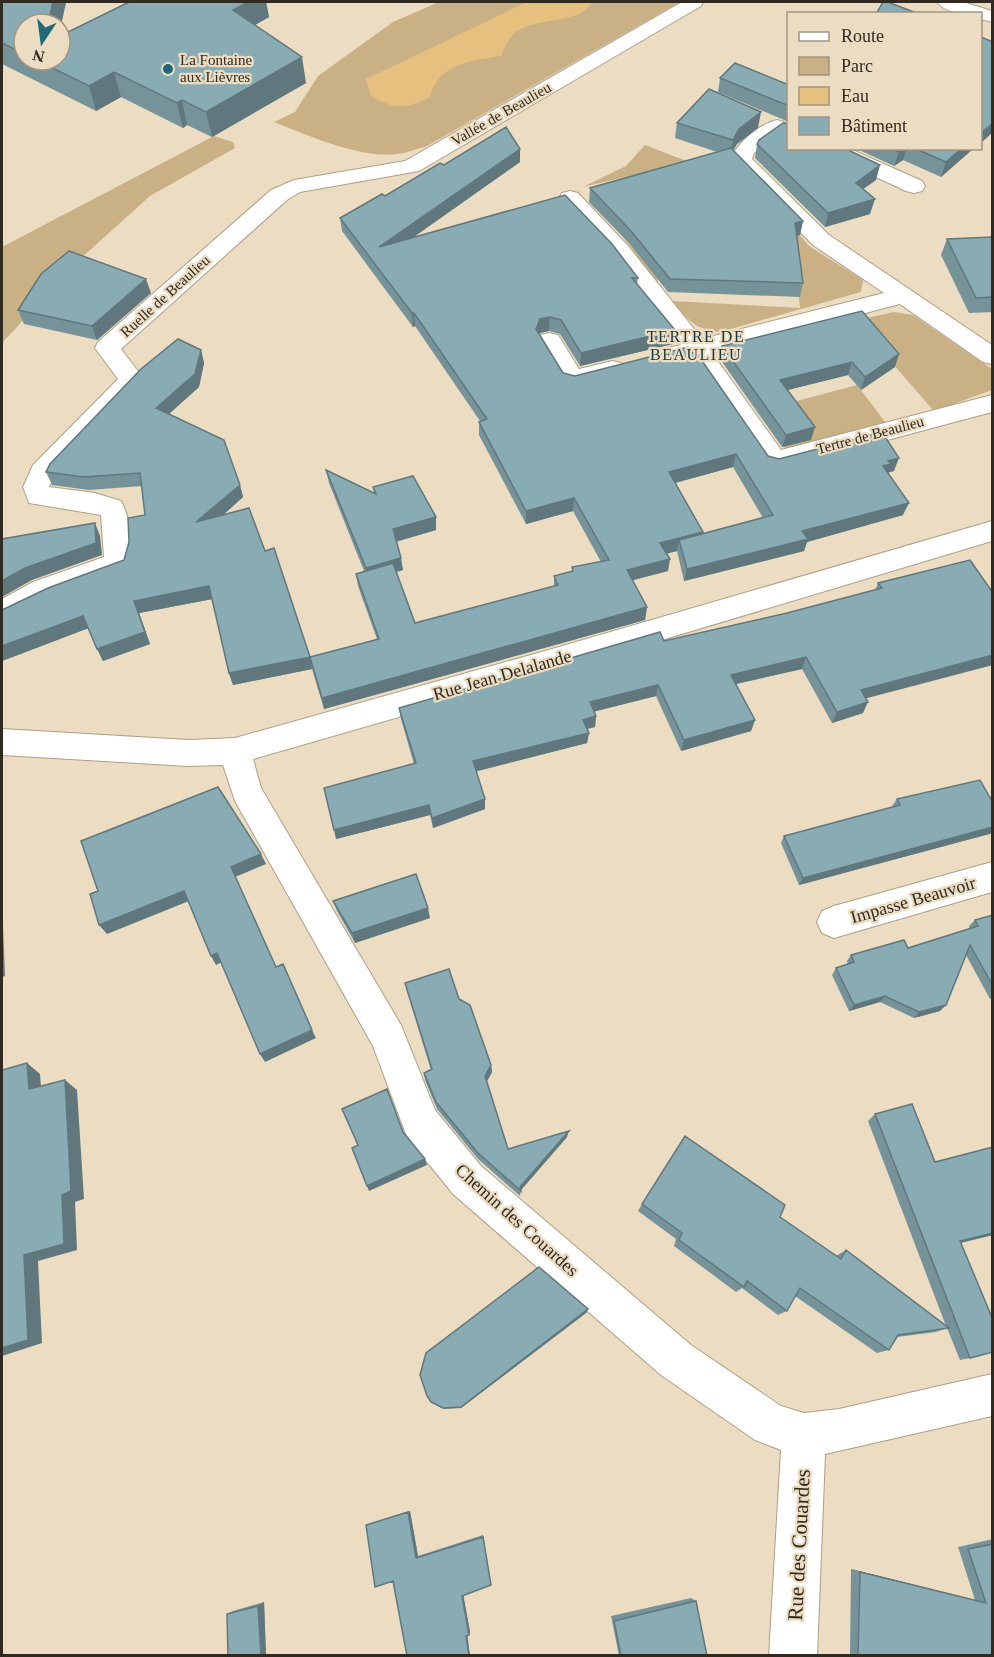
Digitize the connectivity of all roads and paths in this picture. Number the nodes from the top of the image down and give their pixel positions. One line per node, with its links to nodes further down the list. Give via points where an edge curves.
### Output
1 (694, 2): 7 (street, Vallée de Beaulieu, via 411,166)
2 (946, 2): 3 (street)
3 (977, 12)
4 (774, 125): 9 (street, via 745,150 741,160 821,240)
5 (833, 150): 6 (street)
6 (914, 186)
7 (294, 187): 15 (street, Ruelle de Beaulieu, via 279,195 107,348 132,380 42,472 36,487 39,496 111,508 118,563 44,590)
8 (570, 198): 11 (street, Tertre de Beaulieu, via 620,251)
9 (903, 296): 11 (street); 12 (street)
10 (549, 340): 11 (street, via 573,379)
11 (697, 349): 13 (street, Tertre de Beaulieu, via 775,461)
12 (993, 356)
13 (993, 404)
14 (993, 531): 17 (street, Rue Jean Delalande)
15 (2, 612)
16 (2, 742): 17 (street, Rue Jean Delalande, via 188,753)
17 (235, 751): 21 (street, Chemin des Couardes, via 246,790 388,1036 421,1123 467,1180 675,1360 770,1425)
18 (993, 877): 19 (street, Impasse Beauvoir)
19 (834, 922)
20 (993, 1395): 21 (street, Chemin des Couardes, via 838,1431)
21 (804, 1435): 22 (street, Rue des Couardes)
22 (793, 1656)

